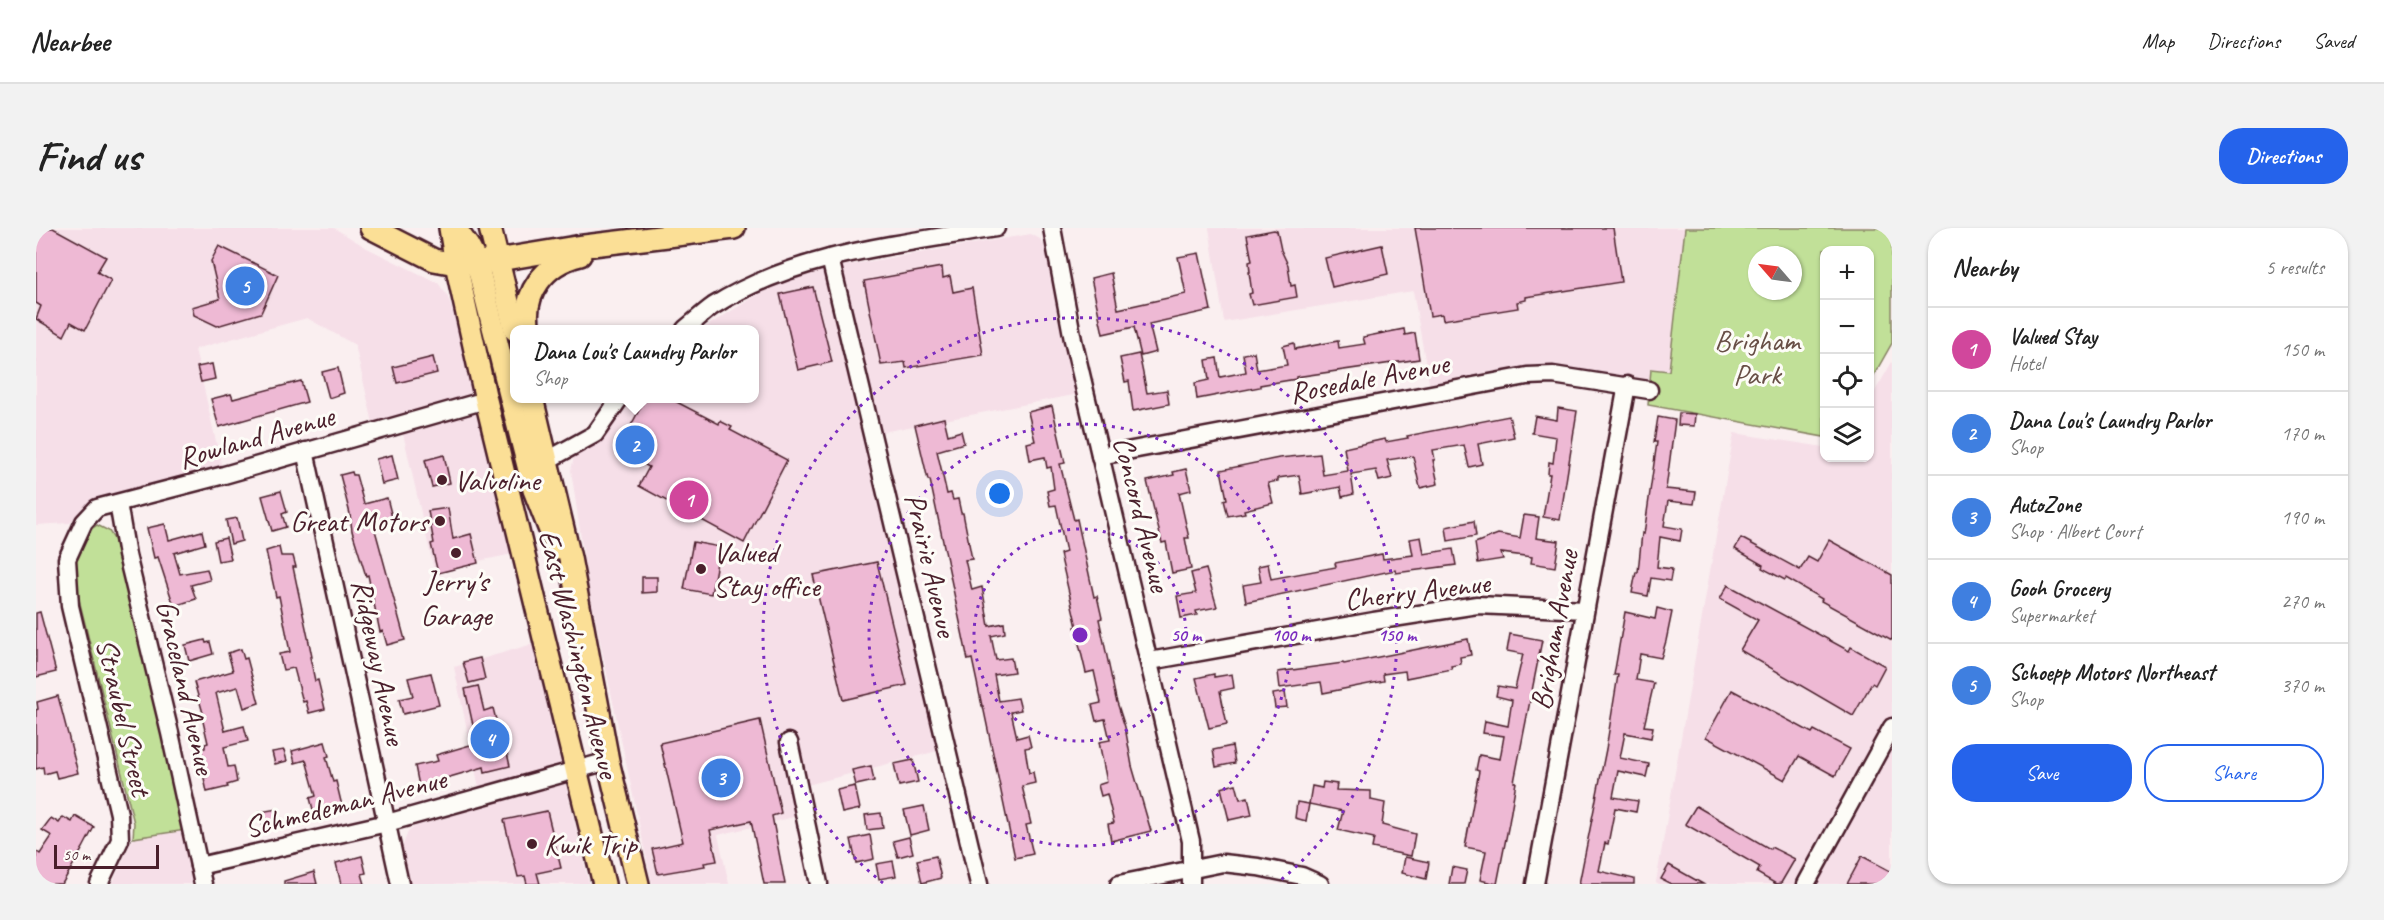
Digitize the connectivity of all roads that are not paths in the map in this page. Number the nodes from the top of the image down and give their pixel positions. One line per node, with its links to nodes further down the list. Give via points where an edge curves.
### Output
1 (371, 228): 12 (main road, via 434,260)
2 (450, 228): 12 (main road, East Washington Avenue)
3 (455, 228): 11 (main road)
4 (466, 228): 11 (main road)
5 (490, 228): 11 (main road)
6 (734, 228): 9 (main road)
7 (996, 228): 10 (street)
8 (1052, 228): 26 (street, Concord Avenue, via 1071,333)
9 (655, 238): 11 (main road); 14 (main road, via 574,256 550,269 530,294)
10 (830, 258): 15 (street, via 768,278 712,307); 46 (street, Prairie Avenue)
11 (487, 262): 12 (main road); 13 (main road); 16 (main road)
12 (456, 264): 19 (main road, East Washington Avenue)
13 (513, 325)
14 (528, 325)
15 (691, 325)
16 (510, 374)
17 (1626, 385): 18 (street, Rosedale Avenue); 26 (street, Rosedale Avenue, via 1553,375 1527,376); 31 (street, Brigham Avenue)
18 (1649, 390)
19 (486, 400): 25 (street, Rowland Avenue); 36 (main road, East Washington Avenue)
20 (516, 403): 29 (main road, via 534,490 555,547)
21 (533, 403): 24 (main road, East Washington Avenue)
22 (546, 403): 24 (main road, via 550,422)
23 (617, 403): 27 (street, via 595,434)
24 (542, 437): 27 (main road, East Washington Avenue)
25 (305, 451): 28 (street, Rowland Avenue); 37 (street, Ridgeway Avenue)
26 (1100, 456): 32 (street, Concord Avenue)
27 (546, 461): 29 (main road, East Washington Avenue)
28 (118, 503): 30 (street, Rowland Avenue, via 97,508 87,518); 38 (street, Graceland Avenue)
29 (570, 558): 35 (main road, East Washington Avenue)
30 (67, 559): 40 (street, Straubel Street, via 70,606 119,814 120,840)
31 (1585, 610): 32 (street, Cherry Avenue, via 1477,605); 49 (street, Brigham Avenue)
32 (1150, 661): 39 (street, Concord Avenue, via 1191,841)
33 (1892, 727): 50 (street)
34 (789, 742): 45 (street)
35 (608, 761): 36 (street, Schmedeman Avenue); 44 (main road, East Washington Avenue)
36 (578, 771): 37 (street, Schmedeman Avenue); 43 (main road, East Washington Avenue)
37 (387, 823): 38 (street, Schmedeman Avenue); 42 (street, Ridgeway Avenue)
38 (200, 866): 41 (street, Graceland Avenue)
39 (1192, 876): 47 (street); 48 (street, via 1223,863 1302,876)
40 (99, 884)
41 (203, 884)
42 (400, 884)
43 (604, 884)
44 (638, 884)
45 (819, 884)
46 (979, 884)
47 (1119, 884)
48 (1320, 884)
49 (1535, 884)
50 (1806, 884)

